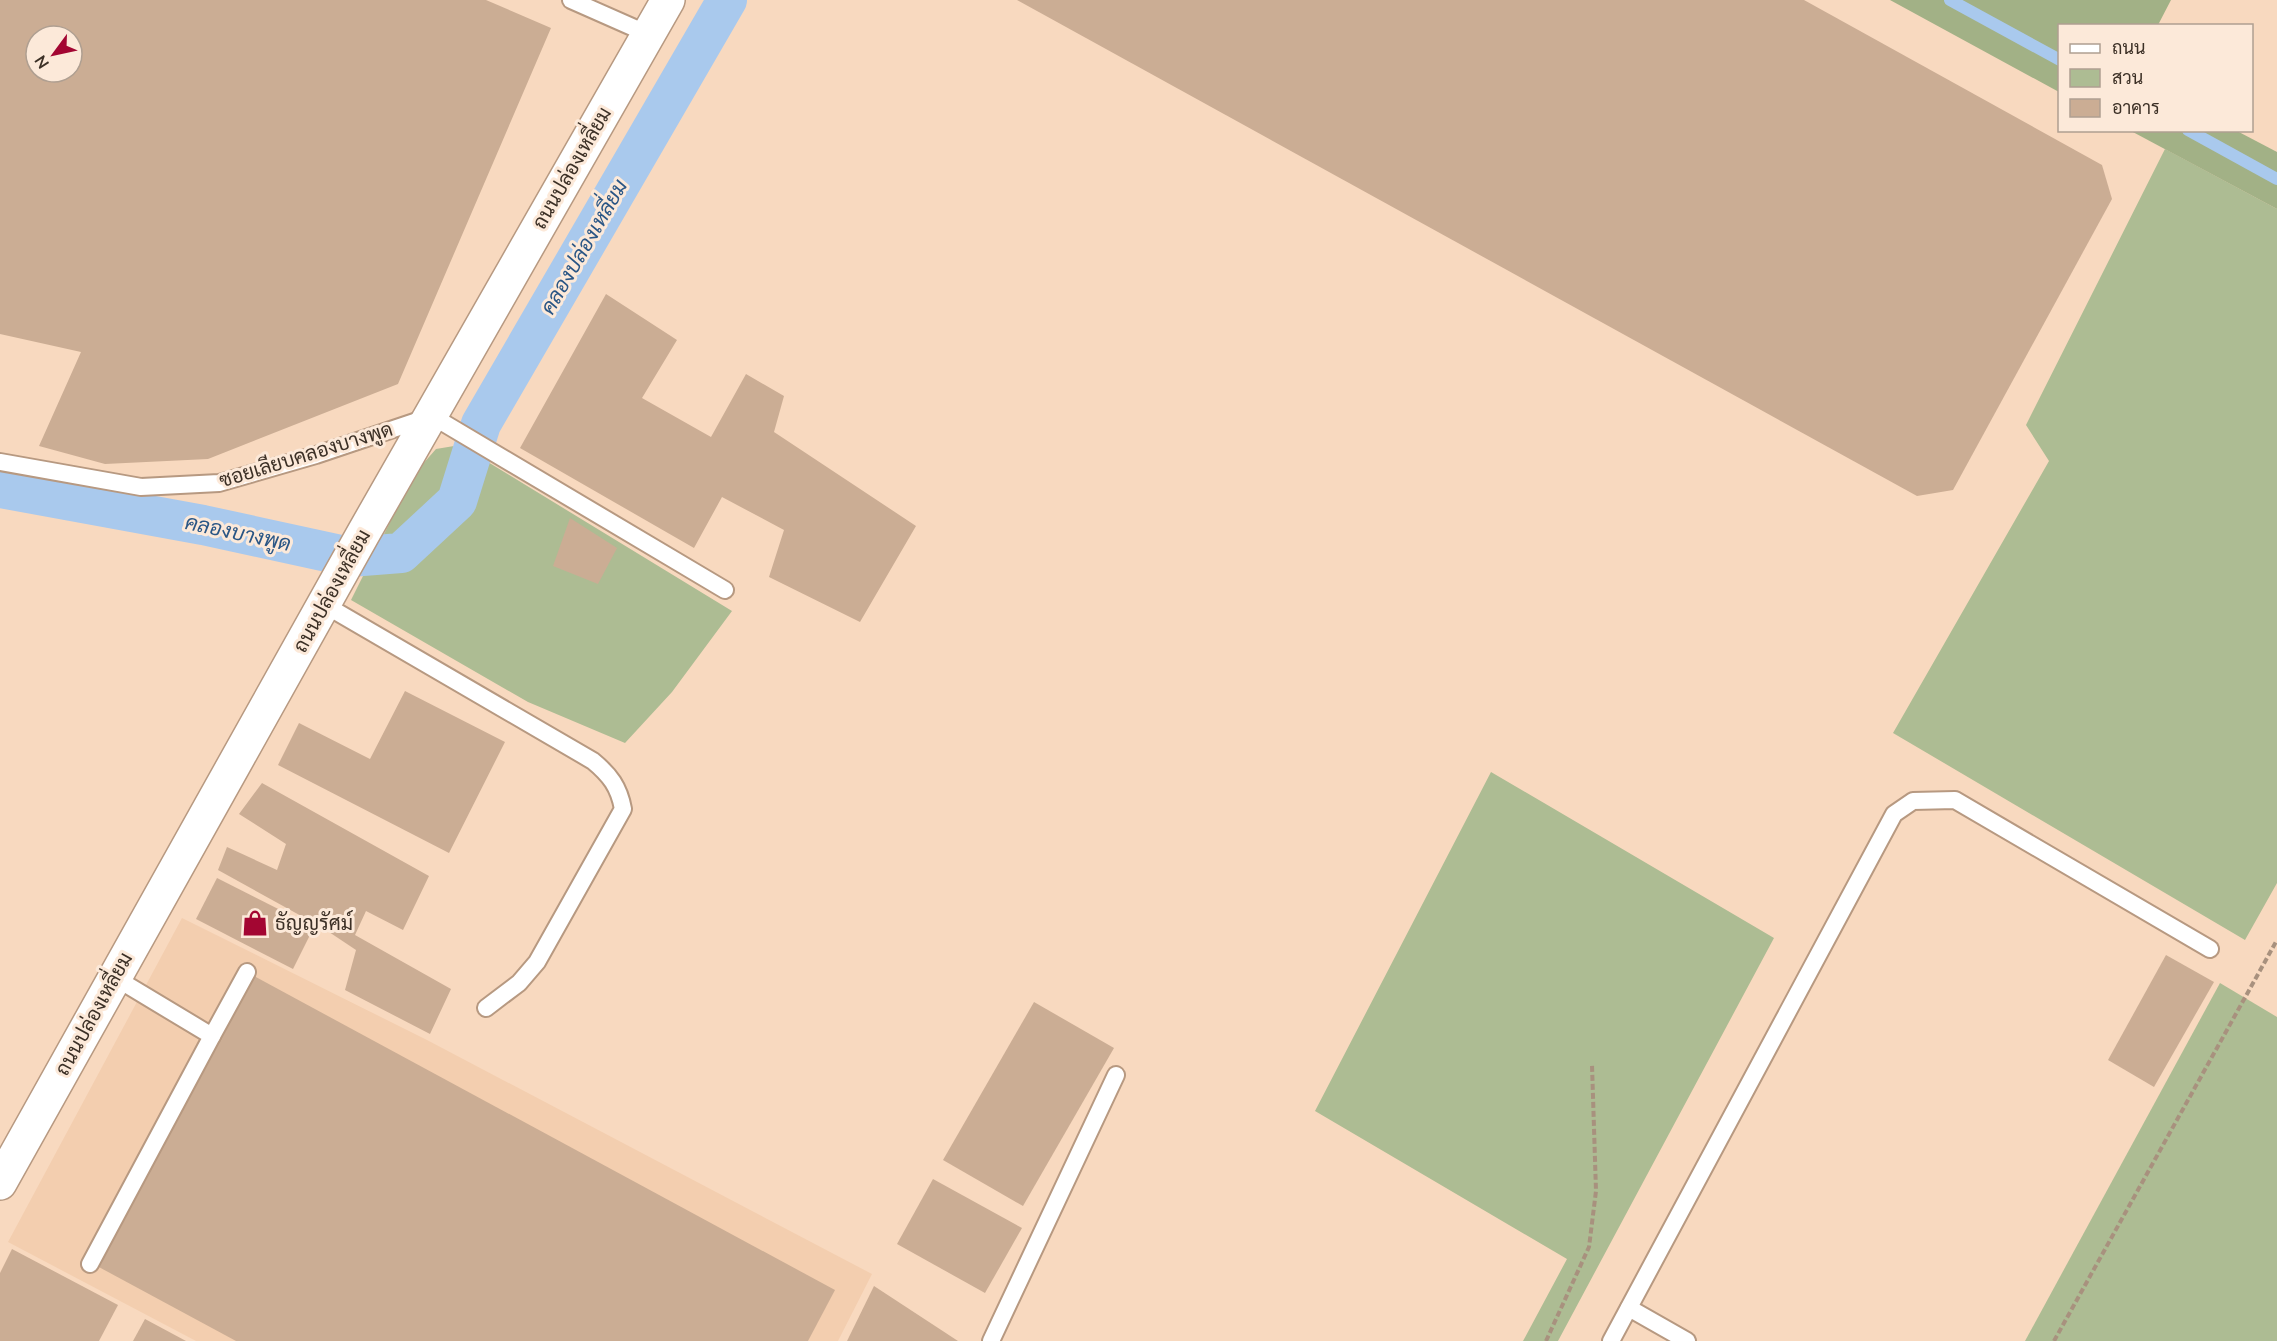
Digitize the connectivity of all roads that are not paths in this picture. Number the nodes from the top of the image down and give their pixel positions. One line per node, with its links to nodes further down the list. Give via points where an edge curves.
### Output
1 (571, 0): 3 (lane)
2 (668, 0): 3 (street, ถนนปล่องเหลี่ยม)
3 (648, 34): 4 (street, ถนนปล่องเหลี่ยม)
4 (432, 416): 5 (lane, ซอยเลียบคลองบางพูด, via 219,483 141,487); 6 (lane); 7 (street, ถนนปล่องเหลี่ยม)
5 (0, 462)
6 (725, 590)
7 (331, 594): 10 (street, ถนนปล่องเหลี่ยม); 11 (lane, via 593,760 620,791 623,808 537,963 519,983)
8 (2210, 949): 16 (lane, via 1955,800 1913,801 1894,814)
9 (247, 972): 12 (lane)
10 (114, 977): 12 (lane); 14 (street, ถนนปล่องเหลี่ยม)
11 (486, 1008)
12 (212, 1036): 15 (lane)
13 (1116, 1075): 17 (lane)
14 (0, 1183)
15 (90, 1264)
16 (1629, 1308): 18 (lane); 19 (lane)
17 (991, 1341)
18 (1611, 1341)
19 (1687, 1341)

